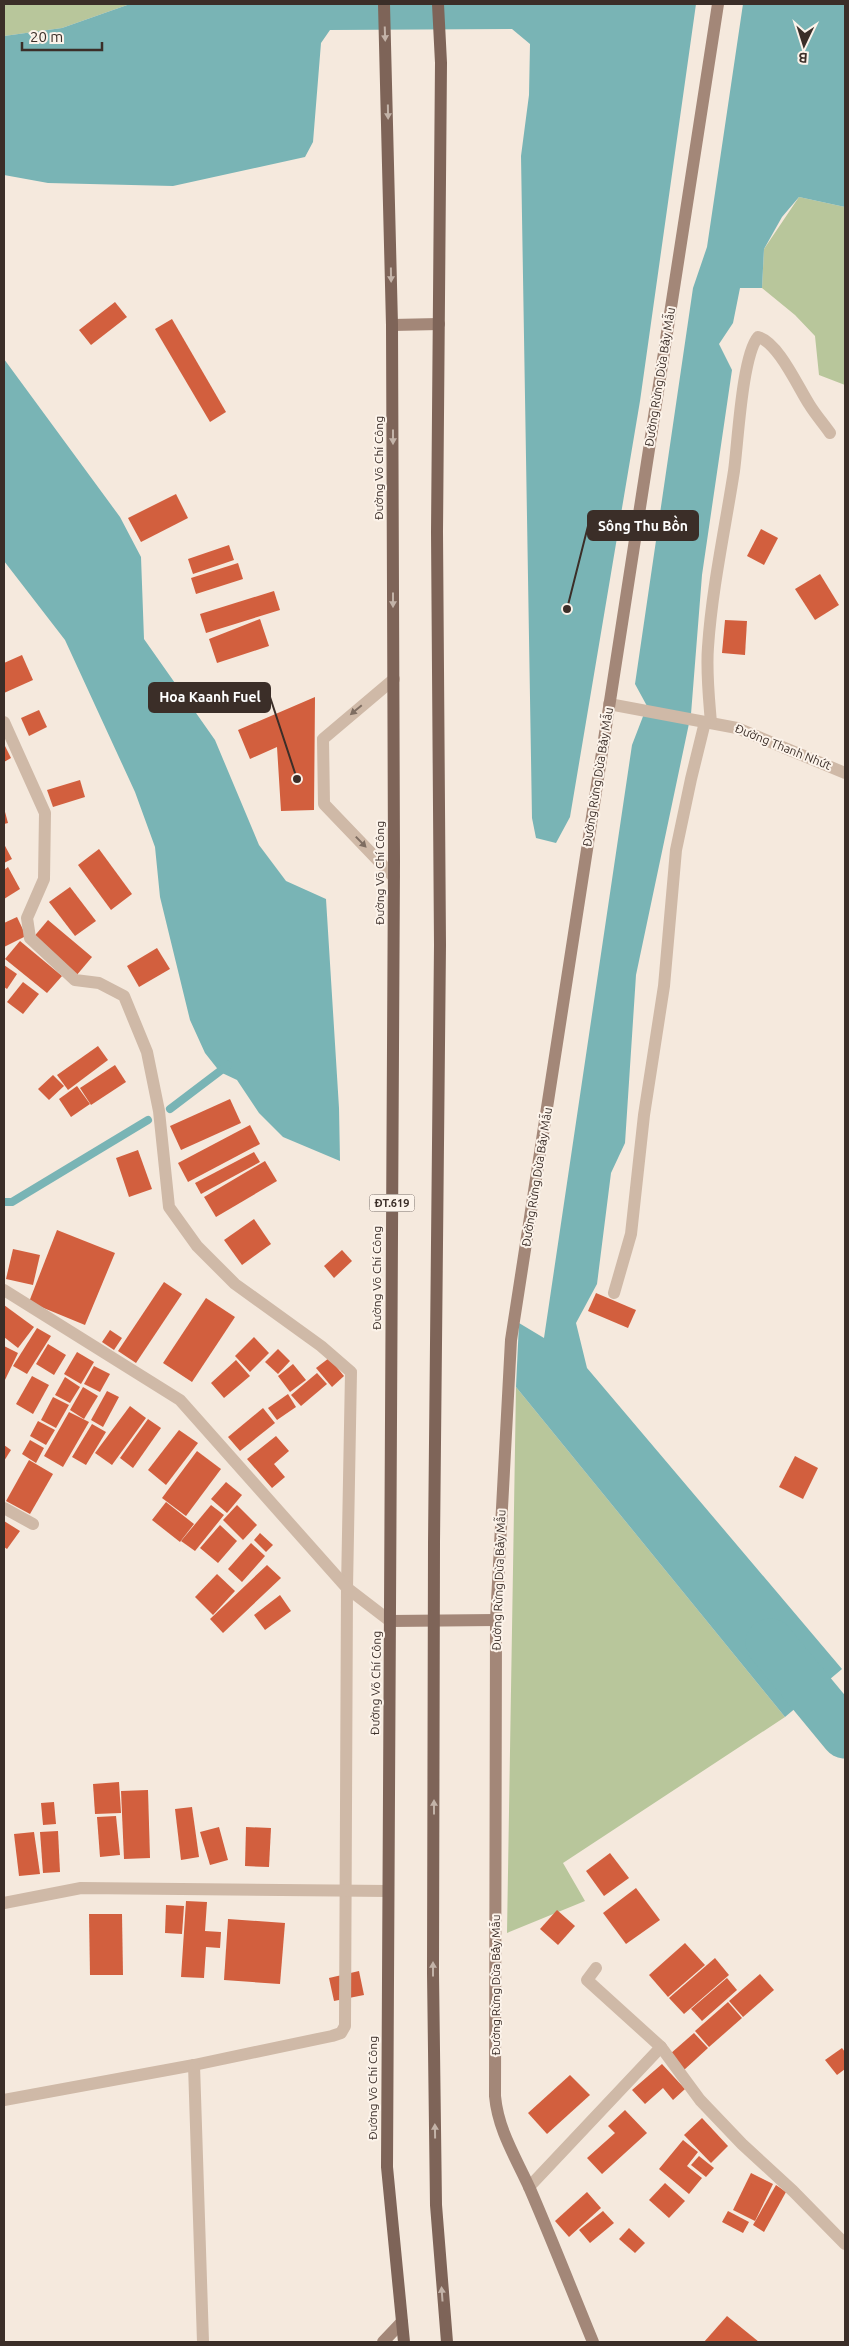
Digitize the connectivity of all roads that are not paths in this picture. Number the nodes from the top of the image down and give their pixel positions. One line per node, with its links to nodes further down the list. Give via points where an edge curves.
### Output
1 (384, 4): 5 (main road, Đường Võ Chí Công / ĐT.619, one-way to 5)
2 (438, 4): 4 (main road, via 441,63)
3 (718, 4): 8 (street, Đường Rừng Dừa Bảy Mẫu)
4 (439, 324): 5 (street); 18 (main road, via 440,955)
5 (392, 325): 7 (main road, Đường Võ Chí Công / ĐT.619, one-way to 7)
6 (830, 433): 10 (street, via 775,350 758,337 747,364 712,607 707,663)
7 (394, 679): 12 (main road, Đường Võ Chí Công / ĐT.619); 12 (street, one-way to 12, via 323,739 324,804)
8 (609, 704): 10 (street, Đường Thanh Nhứt); 20 (street, Đường Rừng Dừa Bảy Mẫu, via 511,1340)
9 (4, 722): 17 (street, via 45,812 44,879 27,918 28,932 34,943 75,980 98,983 124,996 146,1052 159,1111 169,1207 197,1246 235,1284 321,1346 351,1372)
10 (708, 722): 11 (street, Đường Thanh Nhứt, via 751,732); 14 (street, via 691,779 676,850 664,986 644,1114 631,1234)
11 (845, 773)
12 (394, 877): 19 (main road, Đường Võ Chí Công / ĐT.619)
13 (4, 1290): 17 (street, via 180,1400)
14 (614, 1293)
15 (4, 1508): 16 (street)
16 (33, 1524)
17 (347, 1588): 19 (street); 22 (street)
18 (434, 1619): 19 (street); 20 (street); 34 (main road, one-way to 18, via 436,2206)
19 (390, 1620): 21 (main road, Đường Võ Chí Công / ĐT.619)
20 (496, 1620): 28 (street, Đường Rừng Dừa Bảy Mẫu, via 495,2096 497,2116)
21 (388, 1891): 22 (street); 30 (main road, Đường Võ Chí Công / ĐT.619, via 387,2167)
22 (347, 1892): 23 (street, via 81,1888); 26 (street, via 345,2026 341,2033)
23 (4, 1903)
24 (596, 1968): 25 (street, via 587,1980)
25 (661, 2047): 28 (street); 29 (street, via 700,2100)
26 (194, 2065): 27 (street); 31 (street)
27 (4, 2100)
28 (529, 2188): 35 (street, Đường Rừng Dừa Bảy Mẫu)
29 (845, 2244)
30 (402, 2322): 32 (street); 33 (main road, Đường Võ Chí Công / ĐT.619)
31 (203, 2342)
32 (383, 2342)
33 (404, 2342)
34 (447, 2342)
35 (594, 2342)

